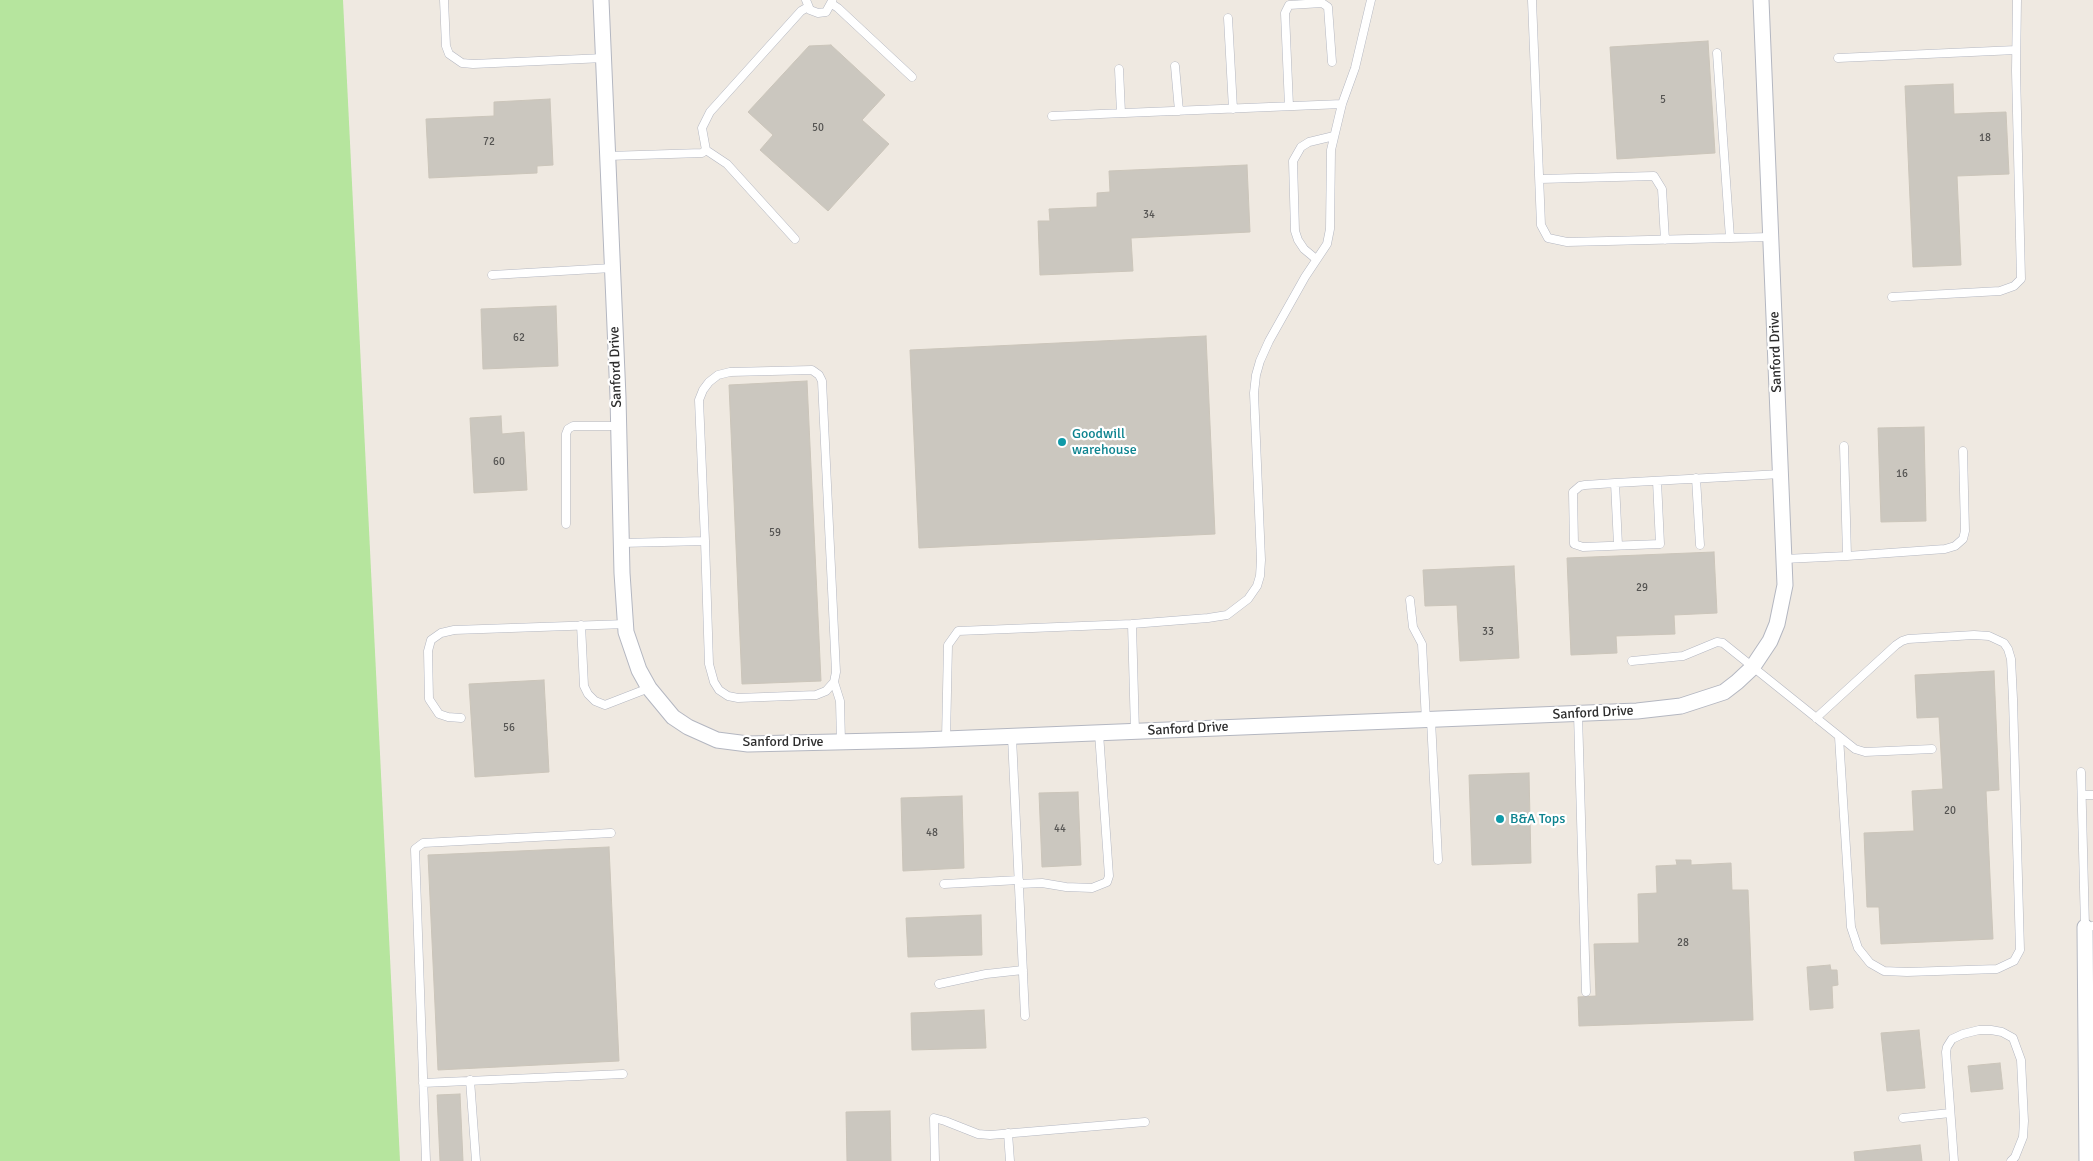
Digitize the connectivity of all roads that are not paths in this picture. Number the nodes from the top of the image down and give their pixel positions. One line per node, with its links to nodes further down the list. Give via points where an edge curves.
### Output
1 (444, 0): 12 (lane, via 446,46 449,54 462,63)
2 (601, 0): 12 (street, Sanford Drive)
3 (1371, 0): 18 (lane, via 1355,68)
4 (1532, 0): 27 (lane)
5 (1761, 0): 28 (street, Sanford Drive)
6 (2017, 0): 10 (lane)
7 (832, 2): 8 (lane, via 822,13 814,12); 17 (lane)
8 (807, 3): 25 (lane, via 710,112 702,128)
9 (1228, 18): 20 (lane)
10 (2016, 50): 13 (lane); 35 (lane, via 2021,278 2014,286 2000,291)
11 (1717, 53): 29 (lane)
12 (604, 58): 26 (street, Sanford Drive)
13 (1838, 58)
14 (1332, 62): 19 (lane, via 1328,7 1322,3 1289,5 1285,12)
15 (1175, 66): 21 (lane)
16 (1119, 69): 22 (lane)
17 (912, 76)
18 (1342, 104): 19 (lane); 24 (lane)
19 (1289, 106): 20 (lane)
20 (1232, 109): 21 (lane)
21 (1179, 111): 22 (lane)
22 (1121, 113): 23 (lane)
23 (1052, 116)
24 (1334, 136): 32 (lane, via 1330,229 1327,244); 32 (lane, via 1309,142 1301,147 1293,161 1295,230 1304,249)
25 (706, 150): 26 (lane, via 702,154); 30 (lane, via 728,164)
26 (608, 156): 33 (street, Sanford Drive)
27 (1540, 179): 31 (lane, via 1541,225 1548,238 1567,242); 31 (lane, via 1654,176 1662,189)
28 (1771, 237): 29 (lane); 39 (street, Sanford Drive)
29 (1730, 238): 31 (lane)
30 (795, 239)
31 (1665, 240)
32 (1316, 259): 52 (lane, via 1269,341 1256,375 1261,560 1257,586 1248,599 1227,615)
33 (612, 268): 34 (lane); 36 (street, Sanford Drive)
34 (492, 276)
35 (1892, 298)
36 (618, 426): 43 (lane, via 568,428); 45 (street, Sanford Drive)
37 (1844, 446): 48 (lane)
38 (1963, 451): 48 (lane, via 1963,540 1945,549)
39 (1780, 474): 40 (lane); 49 (street, Sanford Drive)
40 (1696, 478): 41 (lane); 47 (lane)
41 (1657, 480): 42 (lane); 46 (lane, via 1660,544)
42 (1615, 483): 46 (lane); 46 (lane, via 1575,489 1573,542 1583,547)
43 (566, 524)
44 (705, 540): 45 (lane); 56 (lane, via 709,664 719,690 738,698 816,695 826,692); 56 (lane, via 699,400 703,390 718,375 730,372 812,370 822,381)
45 (621, 542): 51 (street, Sanford Drive)
46 (1618, 545)
47 (1700, 545)
48 (1847, 556): 49 (lane)
49 (1784, 559): 55 (street, Sanford Drive, via 1785,585 1778,624)
50 (1410, 600): 61 (lane, via 1413,627 1422,644)
51 (626, 624): 53 (lane); 57 (street, Sanford Drive, via 639,670)
52 (1132, 624): 62 (lane); 66 (lane, via 958,631 948,645)
53 (580, 625): 57 (lane, via 584,686 595,701 605,705); 59 (lane, via 454,630 431,640 428,651 429,699 439,714)
54 (1632, 661): 55 (lane, via 1684,656 1717,642 1723,643)
55 (1752, 668): 58 (street, Sanford Drive, via 1724,692 1681,706); 60 (lane)
56 (834, 682): 67 (lane, via 840,701)
57 (649, 688): 67 (street, Sanford Drive, via 673,717 717,740 748,744)
58 (1578, 714): 61 (street, Sanford Drive); 79 (lane)
59 (462, 718)
60 (1816, 718): 65 (lane); 65 (lane, via 1902,641 1974,635 1989,636 2004,643 2010,659 2013,699 2020,950 2014,961 1997,969 1884,971 1870,963 1858,948 1851,927)
61 (1429, 720): 62 (street, Sanford Drive); 73 (lane)
62 (1135, 732): 63 (street, Sanford Drive)
63 (1099, 733): 64 (street, Sanford Drive); 74 (lane, via 1107,882 1092,888)
64 (1012, 737): 66 (street, Sanford Drive); 74 (lane)
65 (1839, 737): 68 (lane, via 1865,752)
66 (946, 739): 67 (street, Sanford Drive)
67 (841, 742)
68 (1932, 749)
69 (2081, 772): 70 (lane)
70 (2082, 795): 71 (lane); 76 (lane)
71 (2093, 795)
72 (611, 834): 84 (lane, via 423,843 415,849)
73 (1438, 860)
74 (1019, 882): 75 (lane); 77 (lane)
75 (944, 884)
76 (2089, 927): 81 (street)
77 (1023, 970): 78 (lane); 80 (lane)
78 (939, 984)
79 (1586, 992)
80 (1025, 1016)
81 (2090, 1053): 95 (street)
82 (623, 1074): 83 (lane)
83 (470, 1080): 84 (lane); 90 (lane)
84 (423, 1083): 89 (lane)
85 (1950, 1113): 86 (lane); 93 (lane); 94 (lane, via 1946,1052 1952,1039 1979,1030 2002,1032 2013,1038 2021,1060 2024,1121 2020,1147)
86 (1903, 1118)
87 (1145, 1122): 88 (lane)
88 (1008, 1133): 91 (lane, via 978,1134 934,1118); 92 (lane)
89 (426, 1161)
90 (476, 1161)
91 (936, 1161)
92 (1010, 1161)
93 (1954, 1161)
94 (2011, 1161)
95 (2088, 1161)

